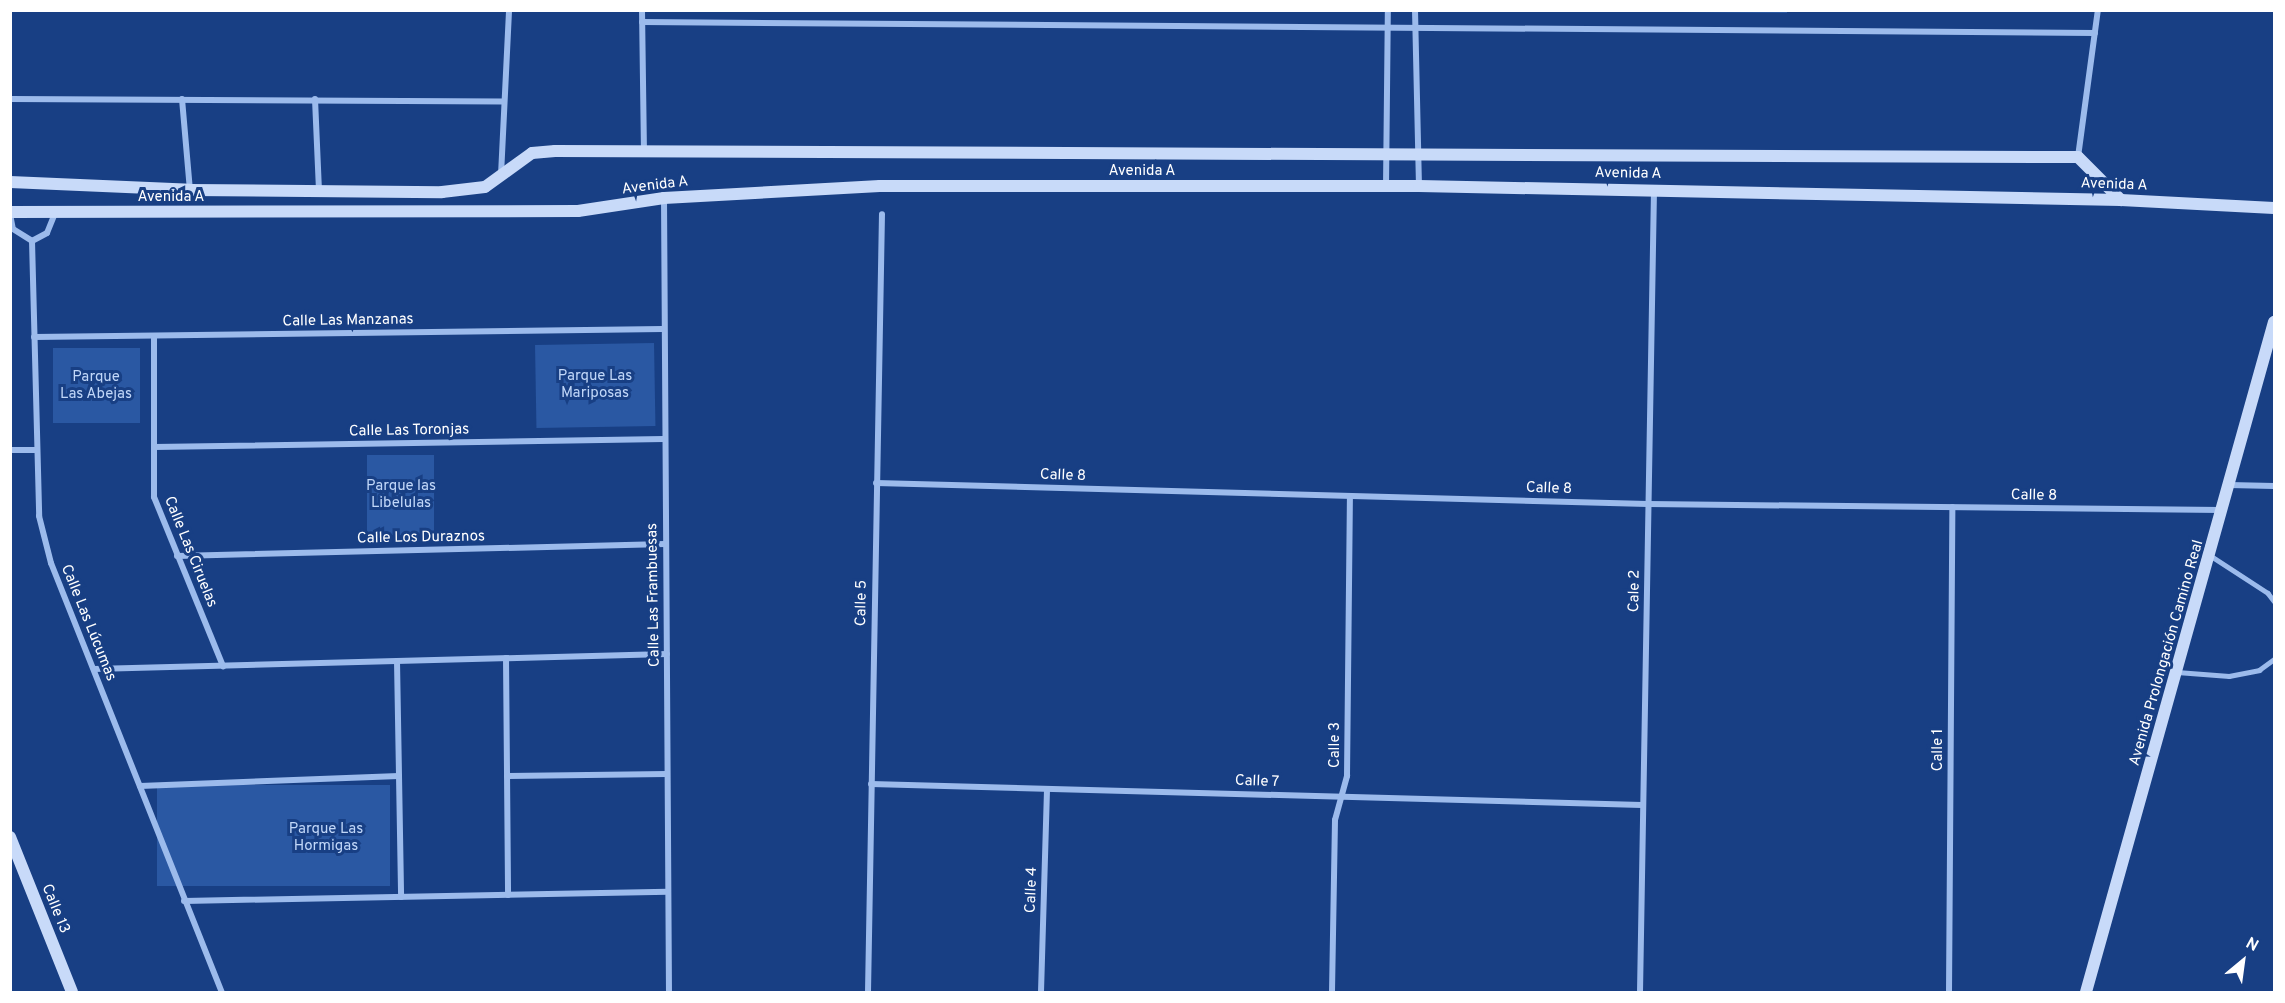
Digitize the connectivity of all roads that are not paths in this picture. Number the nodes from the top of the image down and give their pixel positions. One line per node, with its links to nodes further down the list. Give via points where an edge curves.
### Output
1 (509, 10): 13 (street)
2 (642, 10): 6 (street)
3 (1388, 10): 7 (street)
4 (1415, 10): 8 (street)
5 (2098, 10): 9 (street)
6 (642, 22): 7 (street); 14 (street)
7 (1388, 28): 8 (street); 16 (street)
8 (1415, 28): 9 (street); 15 (street)
9 (2095, 33): 17 (street)
10 (10, 99): 11 (street)
11 (182, 99): 12 (street); 22 (street)
12 (315, 99): 13 (street); 24 (street)
13 (503, 102): 18 (street)
14 (644, 150): 16 (street, Avenida A); 18 (street, Avenida A, via 532,153)
15 (1418, 152): 16 (street, Avenida A); 17 (street, Avenida A); 20 (street)
16 (1388, 153): 21 (street)
17 (2078, 157): 26 (street)
18 (501, 178): 24 (street, Avenida A, via 471,190)
19 (10, 182): 22 (street, Avenida A)
20 (1419, 186): 21 (street, Avenida A); 23 (street, Avenida A)
21 (1386, 187): 25 (street, Avenida A, via 880,186)
22 (190, 190): 24 (street, Avenida A)
23 (1654, 190): 26 (street, Avenida A); 44 (street, Cale 2)
24 (319, 191)
25 (664, 198): 29 (street, Avenida A, via 578,212); 33 (street, Calle Las Frambuesas)
26 (2121, 200): 27 (street, Avenida A)
27 (2274, 208)
28 (10, 213): 29 (street, Avenida A); 31 (street, via 13,229)
29 (55, 213): 31 (street, via 47,233)
30 (882, 214): 40 (street, Calle 5)
31 (32, 241): 35 (street, Calle Las Lúcumas)
32 (2274, 322): 41 (street, Avenida Prolongación Camino Real)
33 (663, 329): 34 (street, Calle Las Manzanas); 36 (street, Calle Las Frambuesas)
34 (154, 336): 35 (street, Calle Las Manzanas); 37 (street, Calle Las Ciruelas)
35 (34, 337): 39 (street, Calle Las Lúcumas)
36 (664, 439): 37 (street, Calle Las Toronjas); 47 (street, Calle Las Frambuesas)
37 (154, 447): 48 (street, Calle Las Ciruelas, via 154,497)
38 (10, 450): 39 (street)
39 (35, 450): 56 (street, Calle Las Lúcumas, via 39,516 51,563)
40 (876, 483): 43 (street, Calle 8); 61 (street, Calle 5)
41 (2228, 485): 42 (street); 46 (street, Avenida Prolongación Camino Real)
42 (2274, 486)
43 (1350, 496): 44 (street, Calle 8); 64 (street, Calle 3, via 1347,776)
44 (1648, 504): 45 (street, Calle 8); 65 (street, Cale 2)
45 (1952, 507): 46 (street, Calle 8); 78 (street, Calle 1)
46 (2221, 510): 49 (street, Avenida Prolongación Camino Real)
47 (665, 544): 48 (street, Calle Los Duraznos); 51 (street, Calle Las Frambuesas)
48 (177, 556): 55 (street, Calle Las Ciruelas)
49 (2210, 556): 50 (lane, via 2268,592); 57 (street, Avenida Prolongación Camino Real)
50 (2274, 601)
51 (667, 654): 52 (street); 58 (street, Calle Las Frambuesas)
52 (506, 658): 54 (street); 60 (street)
53 (2274, 659): 57 (lane, via 2259,670 2229,676)
54 (397, 661): 55 (street); 59 (street)
55 (222, 666): 56 (street)
56 (94, 669): 62 (street, Calle Las Lúcumas)
57 (2177, 672): 79 (street, Avenida Prolongación Camino Real)
58 (667, 774): 60 (street); 67 (street, Calle Las Frambuesas)
59 (399, 776): 62 (street); 69 (street)
60 (507, 776): 68 (street)
61 (871, 784): 63 (street, Calle 7); 74 (street, Calle 5)
62 (140, 786): 70 (street, Calle Las Lúcumas)
63 (1047, 789): 64 (street, Calle 7); 75 (street, Calle 4)
64 (1342, 797): 65 (street, Calle 7); 76 (street, Calle 3, via 1335,819)
65 (1642, 805): 77 (street, Cale 2)
66 (10, 837): 71 (street, Calle 13)
67 (668, 892): 68 (street); 73 (street, Calle Las Frambuesas)
68 (507, 895): 69 (street)
69 (401, 897): 70 (street)
70 (183, 902): 72 (street, Calle Las Lúcumas)
71 (72, 993)
72 (222, 993)
73 (669, 993)
74 (868, 993)
75 (1041, 993)
76 (1332, 993)
77 (1640, 993)
78 (1949, 993)
79 (2086, 993)

